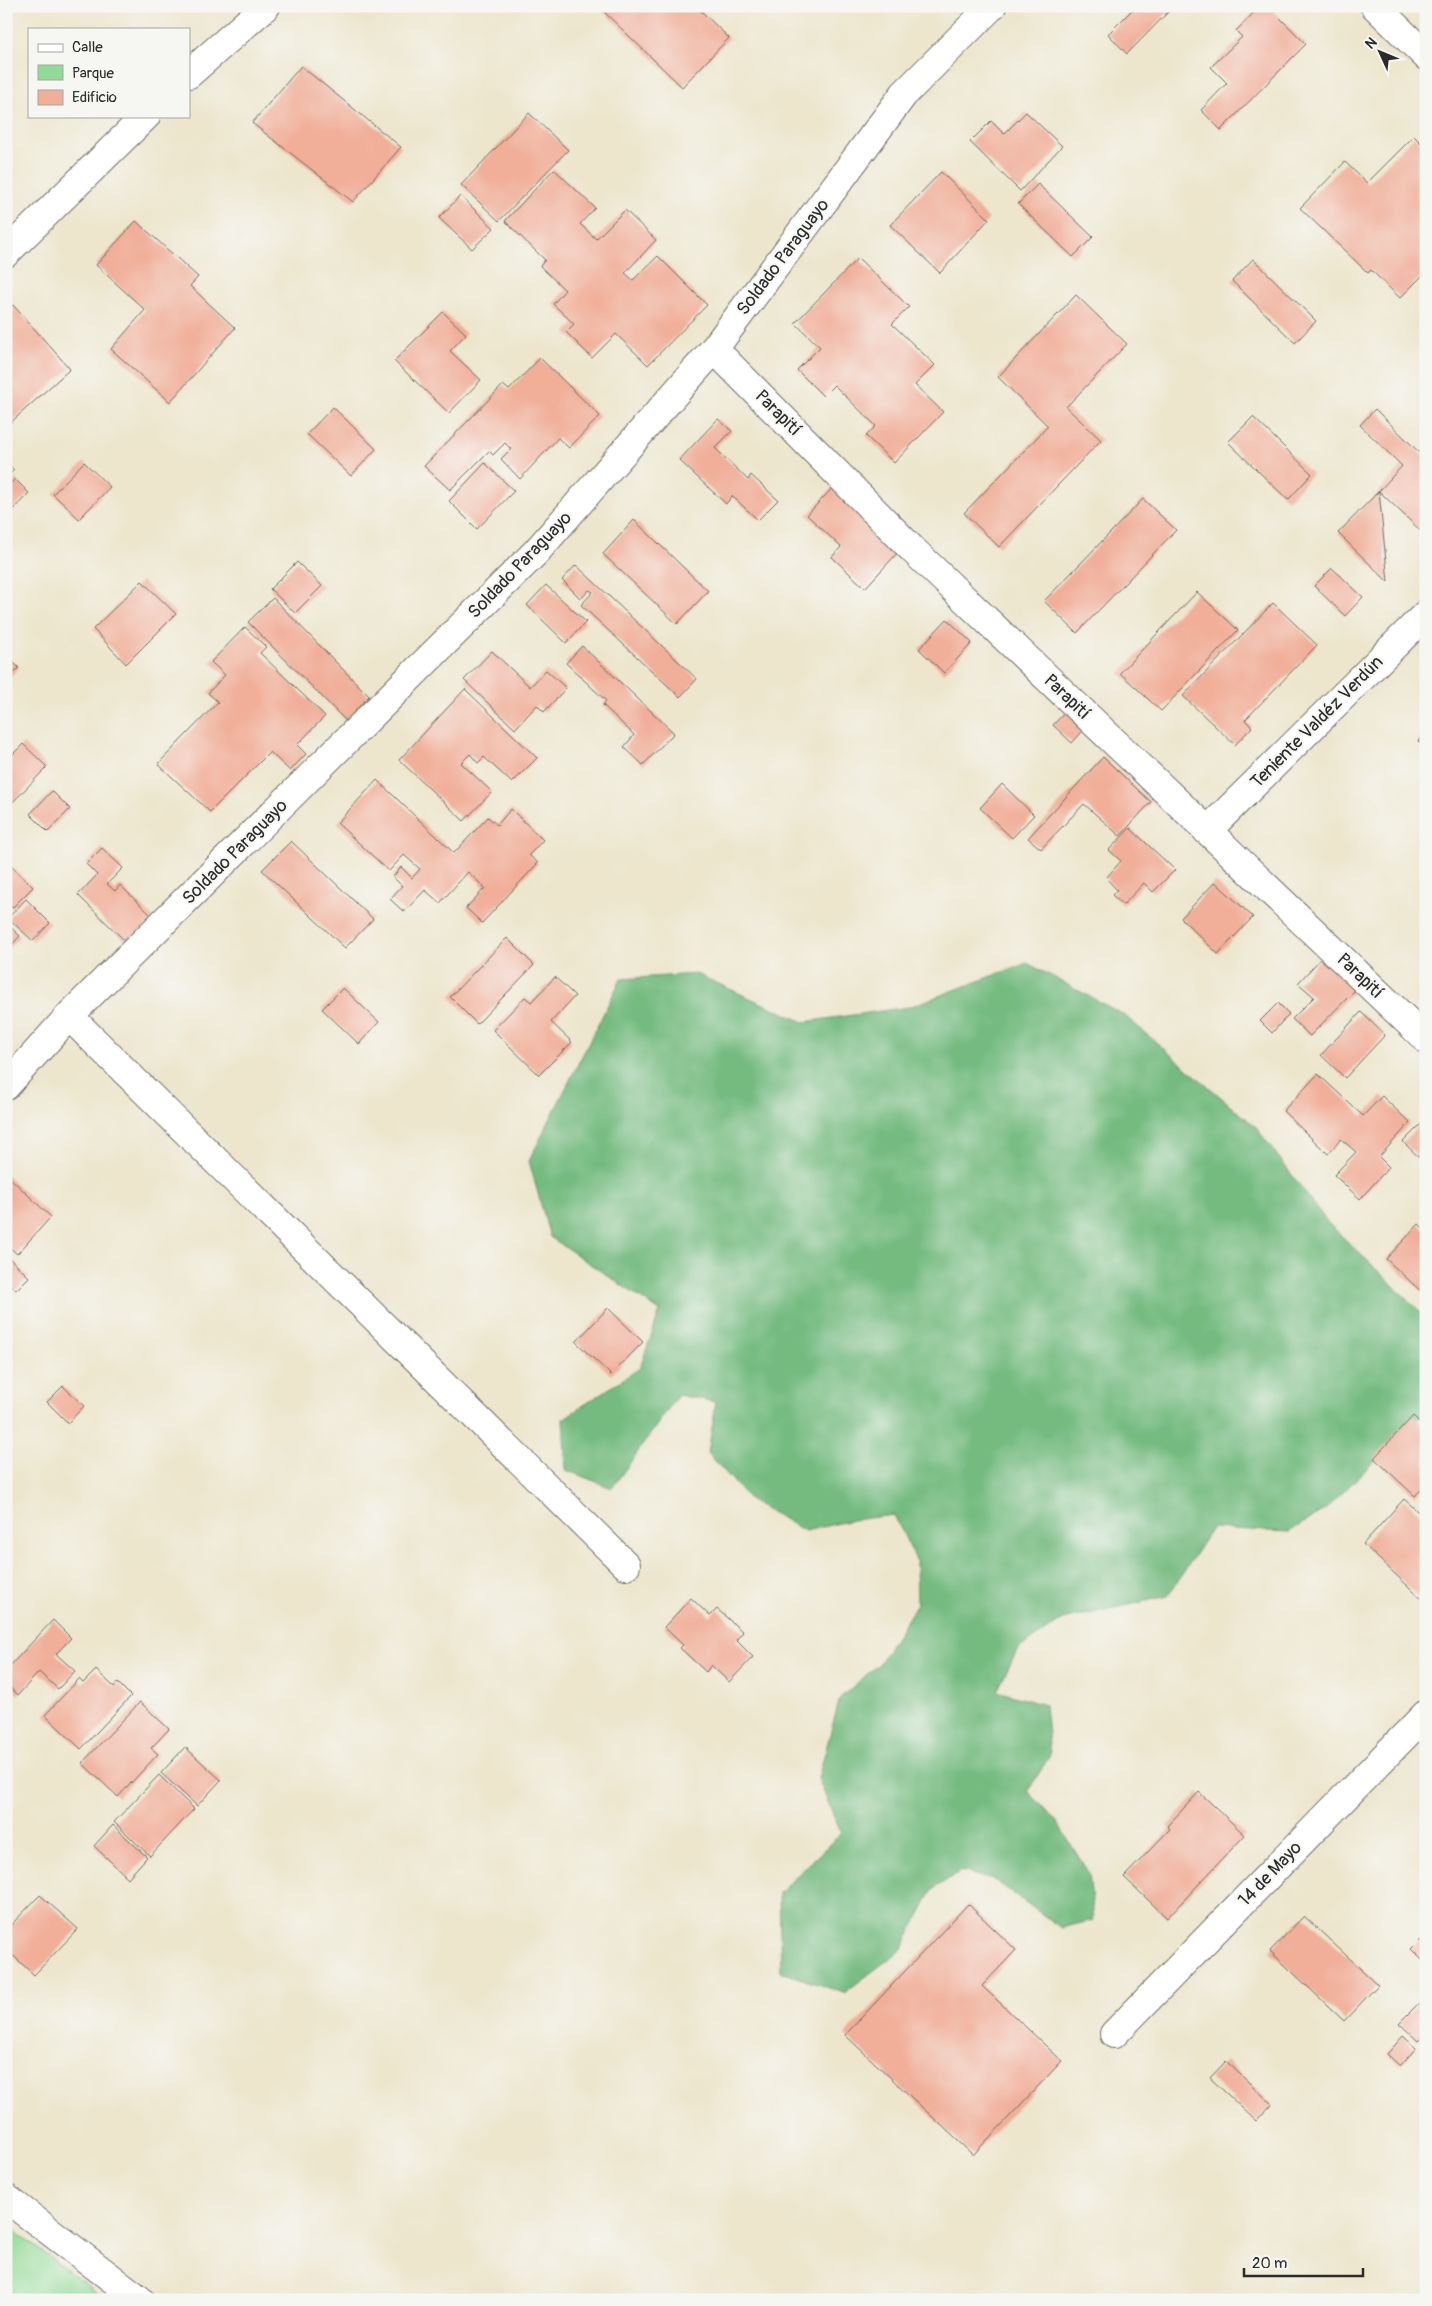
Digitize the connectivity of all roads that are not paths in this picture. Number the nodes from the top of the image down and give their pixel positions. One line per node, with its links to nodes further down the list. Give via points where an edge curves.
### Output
1 (266, 6): 5 (street)
2 (992, 6): 8 (street, Soldado Paraguayo, via 904,94)
3 (1375, 6): 4 (street)
4 (1426, 56)
5 (190, 73)
6 (144, 118): 7 (street)
7 (6, 253)
8 (714, 348): 10 (street, Parapití, via 912,549); 11 (street, Soldado Paraguayo, via 536,552)
9 (1426, 614): 10 (street, Teniente Valdéz Verdún)
10 (1207, 831): 12 (street, Parapití)
11 (69, 1016): 13 (street, Soldado Paraguayo); 14 (street)
12 (1426, 1039)
13 (6, 1086)
14 (626, 1565)
15 (1426, 1714): 16 (street, 14 de Mayo)
16 (1114, 2034)
17 (6, 2198): 18 (street)
18 (140, 2300)

